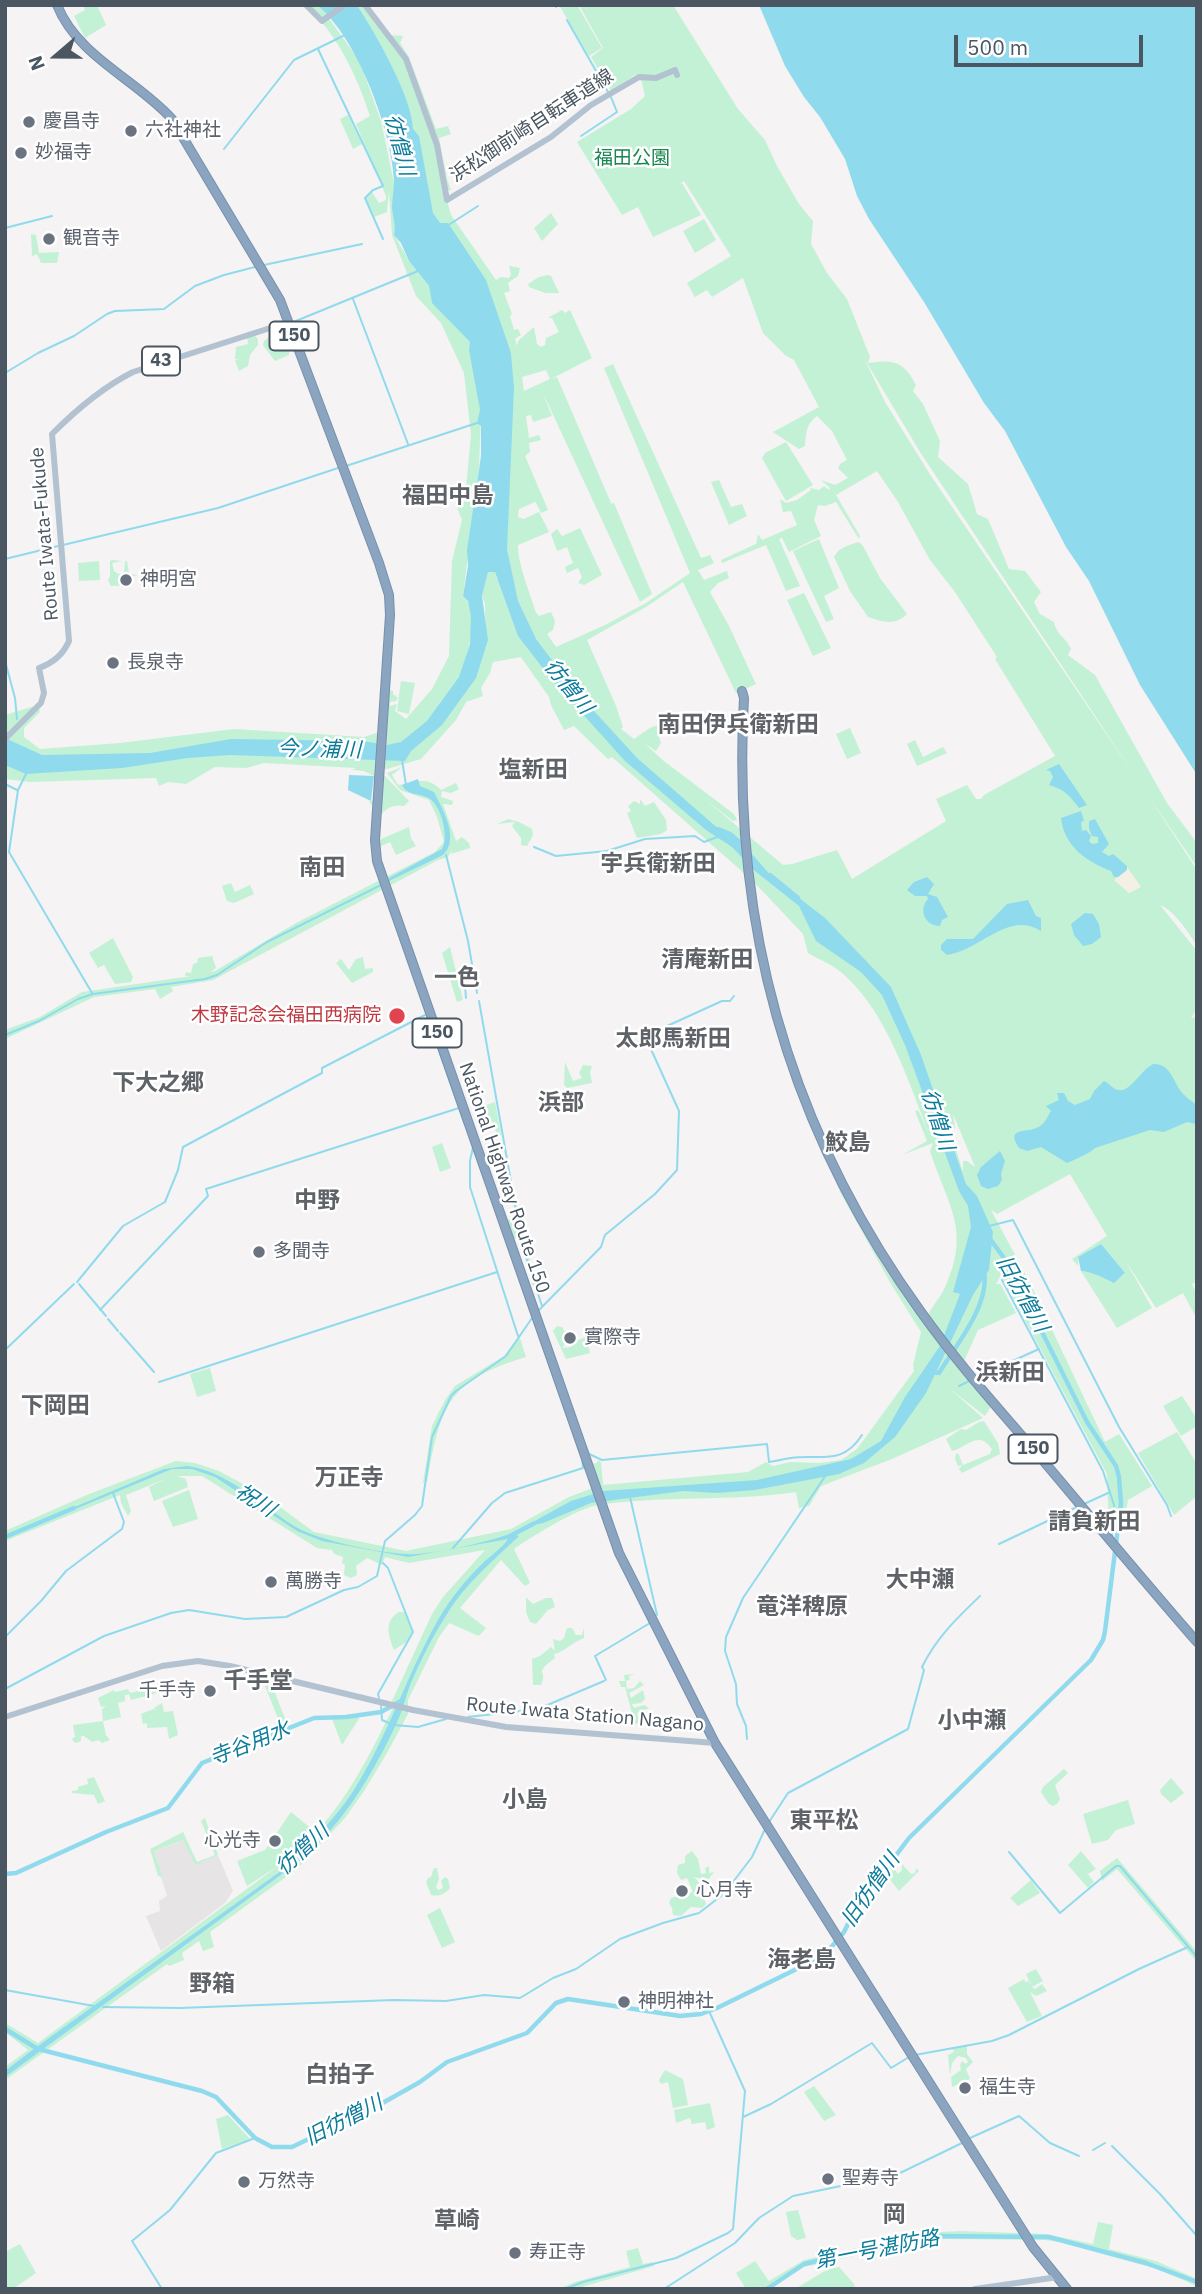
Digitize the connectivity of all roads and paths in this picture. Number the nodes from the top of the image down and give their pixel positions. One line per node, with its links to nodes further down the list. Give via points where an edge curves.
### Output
1 (57, 5): 6 (highway, National Highway Route 150 / 150, via 79,41 172,118 268,278)
2 (306, 5): 3 (main road, via 322,20)
3 (344, 5)
4 (365, 5): 5 (main road, 浜松御前崎自転車道線, via 406,59 438,145 447,200 639,77 656,78 675,70)
5 (677, 75)
6 (289, 322): 8 (main road, Route Iwata-Fukude / 43, via 133,372 111,384 52,435 69,641 56,660 39,668 43,698 38,709); 11 (highway, National Highway Route 150 / 150, via 387,588 390,615 377,861 619,1553)
7 (742, 691): 9 (highway, 150, via 747,870 766,980 790,1064 828,1155 887,1261 955,1357)
8 (5, 740)
9 (1197, 1642)
10 (5, 1717): 11 (main road, Route Iwata Station Nagano, via 162,1665 192,1661 506,1727)
11 (715, 1743): 12 (highway, National Highway Route 150 / 150, via 1024,2233)
12 (1058, 2277): 13 (main road); 14 (highway, National Highway Route 150 / 150)
13 (975, 2289)
14 (1067, 2289)

